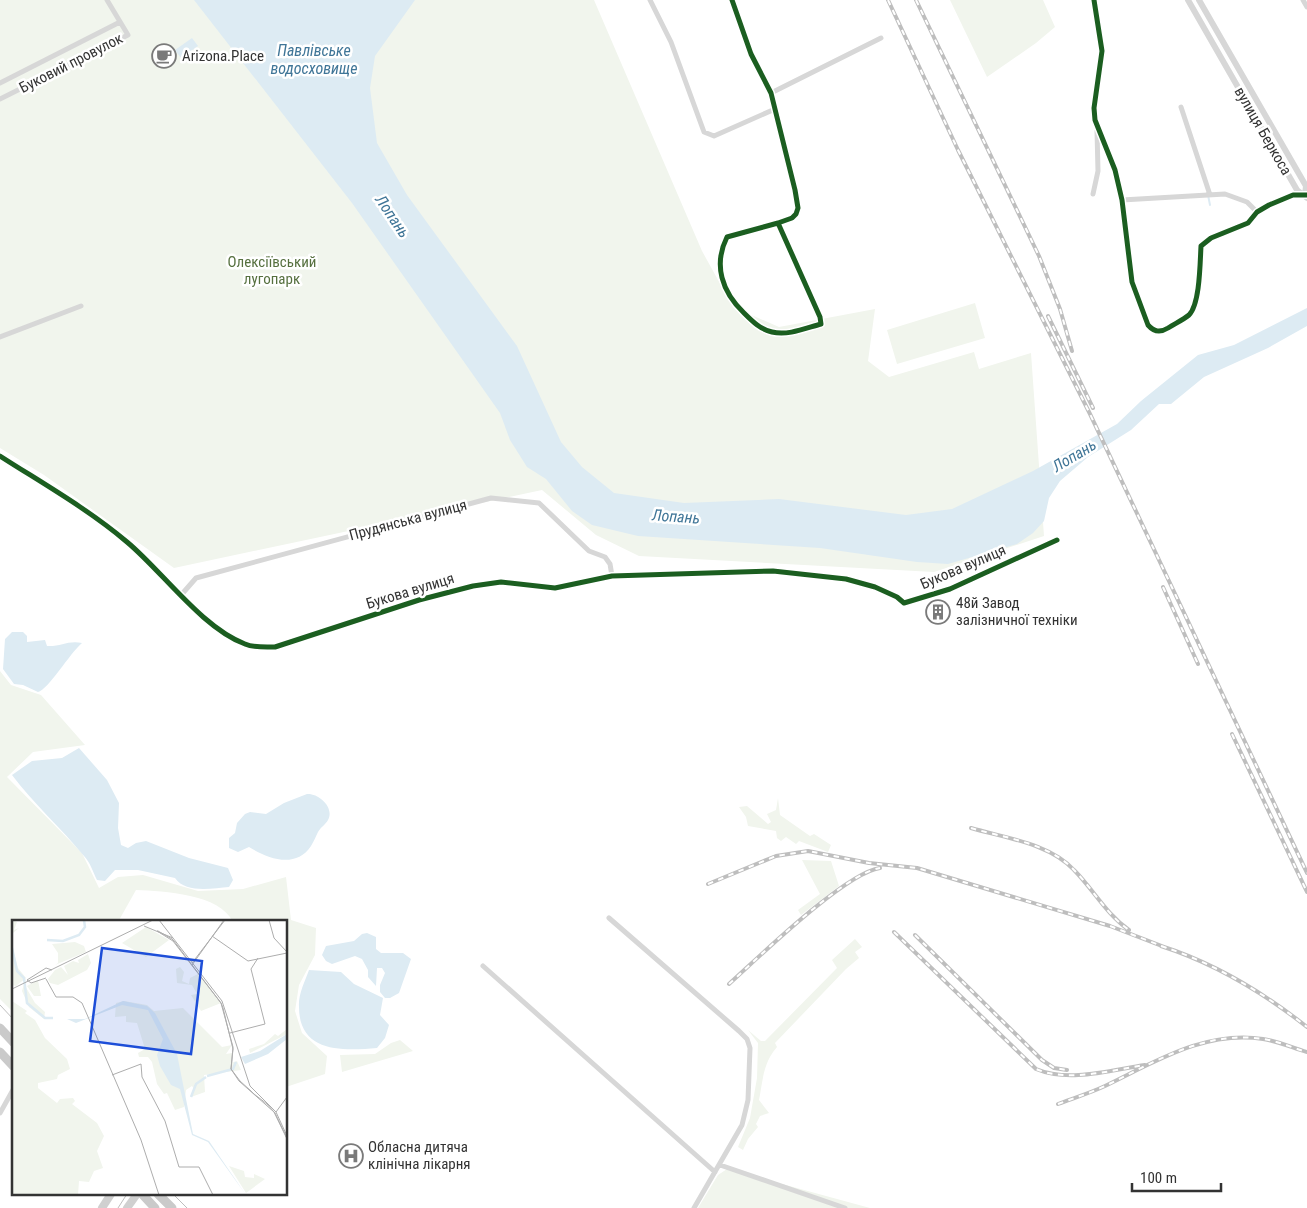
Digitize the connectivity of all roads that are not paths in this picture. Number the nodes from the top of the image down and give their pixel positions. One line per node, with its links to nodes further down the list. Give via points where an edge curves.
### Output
1 (107, 0): 9 (street, Буковий провулок)
2 (650, 0): 15 (street, via 671,42 704,132 714,136)
3 (732, 0): 12 (street, via 751,54)
4 (1094, 0): 16 (street, via 1102,52 1094,108)
5 (1188, 0): 19 (street, вулиця Беркоса, via 1297,190)
6 (1199, 0): 19 (street, вулиця Беркоса, via 1306,186)
7 (1303, 0): 8 (street)
8 (1307, 8)
9 (120, 22): 11 (street, Буковий провулок); 13 (street, Буковий провулок, via 128,35)
10 (880, 38): 12 (street)
11 (0, 83)
12 (771, 93): 15 (street)
13 (0, 99)
14 (1181, 107): 18 (street)
15 (775, 109): 22 (street, via 798,208 792,218)
16 (1097, 128): 17 (street, via 1098,171); 20 (street, via 1115,170)
17 (1093, 194)
18 (1208, 195): 20 (street); 21 (street, via 1226,194 1247,202)
19 (1306, 196): 21 (street, via 1293,195)
20 (1122, 200): 21 (street, via 1132,282 1148,325 1158,332 1189,315 1195,305 1201,246 1211,238 1248,222)
21 (1257, 212)
22 (778, 224): 22 (street, via 727,237 721,249 721,280 736,305 758,326 785,334 821,324)
23 (81, 306): 24 (street)
24 (0, 337)
25 (0, 456): 28 (street, Букова вулиця, via 122,538)
26 (1057, 540): 27 (street, Букова вулиця, via 950,589 904,603 875,587 846,579 798,573)
27 (612, 576): 28 (street, Букова вулиця, via 555,588 516,582 473,586 275,647 245,644 208,620); 28 (street, Прудянська вулиця, via 610,564 604,557 589,551 539,503 491,498 196,578)
28 (182, 594)
29 (609, 918): 37 (street, via 747,1040 751,1055 748,1100 742,1124)
30 (483, 966): 38 (street)
31 (0, 1028): 32 (main road)
32 (12, 1041)
33 (0, 1052): 34 (main road)
34 (12, 1065)
35 (12, 1092): 36 (street)
36 (0, 1113)
37 (720, 1165): 38 (street); 48 (street)
38 (715, 1172): 47 (street)
39 (110, 1196): 43 (main road)
40 (136, 1196): 44 (main road)
41 (144, 1196): 45 (main road)
42 (160, 1196): 46 (main road)
43 (102, 1208)
44 (128, 1208)
45 (155, 1208)
46 (172, 1208)
47 (694, 1208)
48 (845, 1208)

